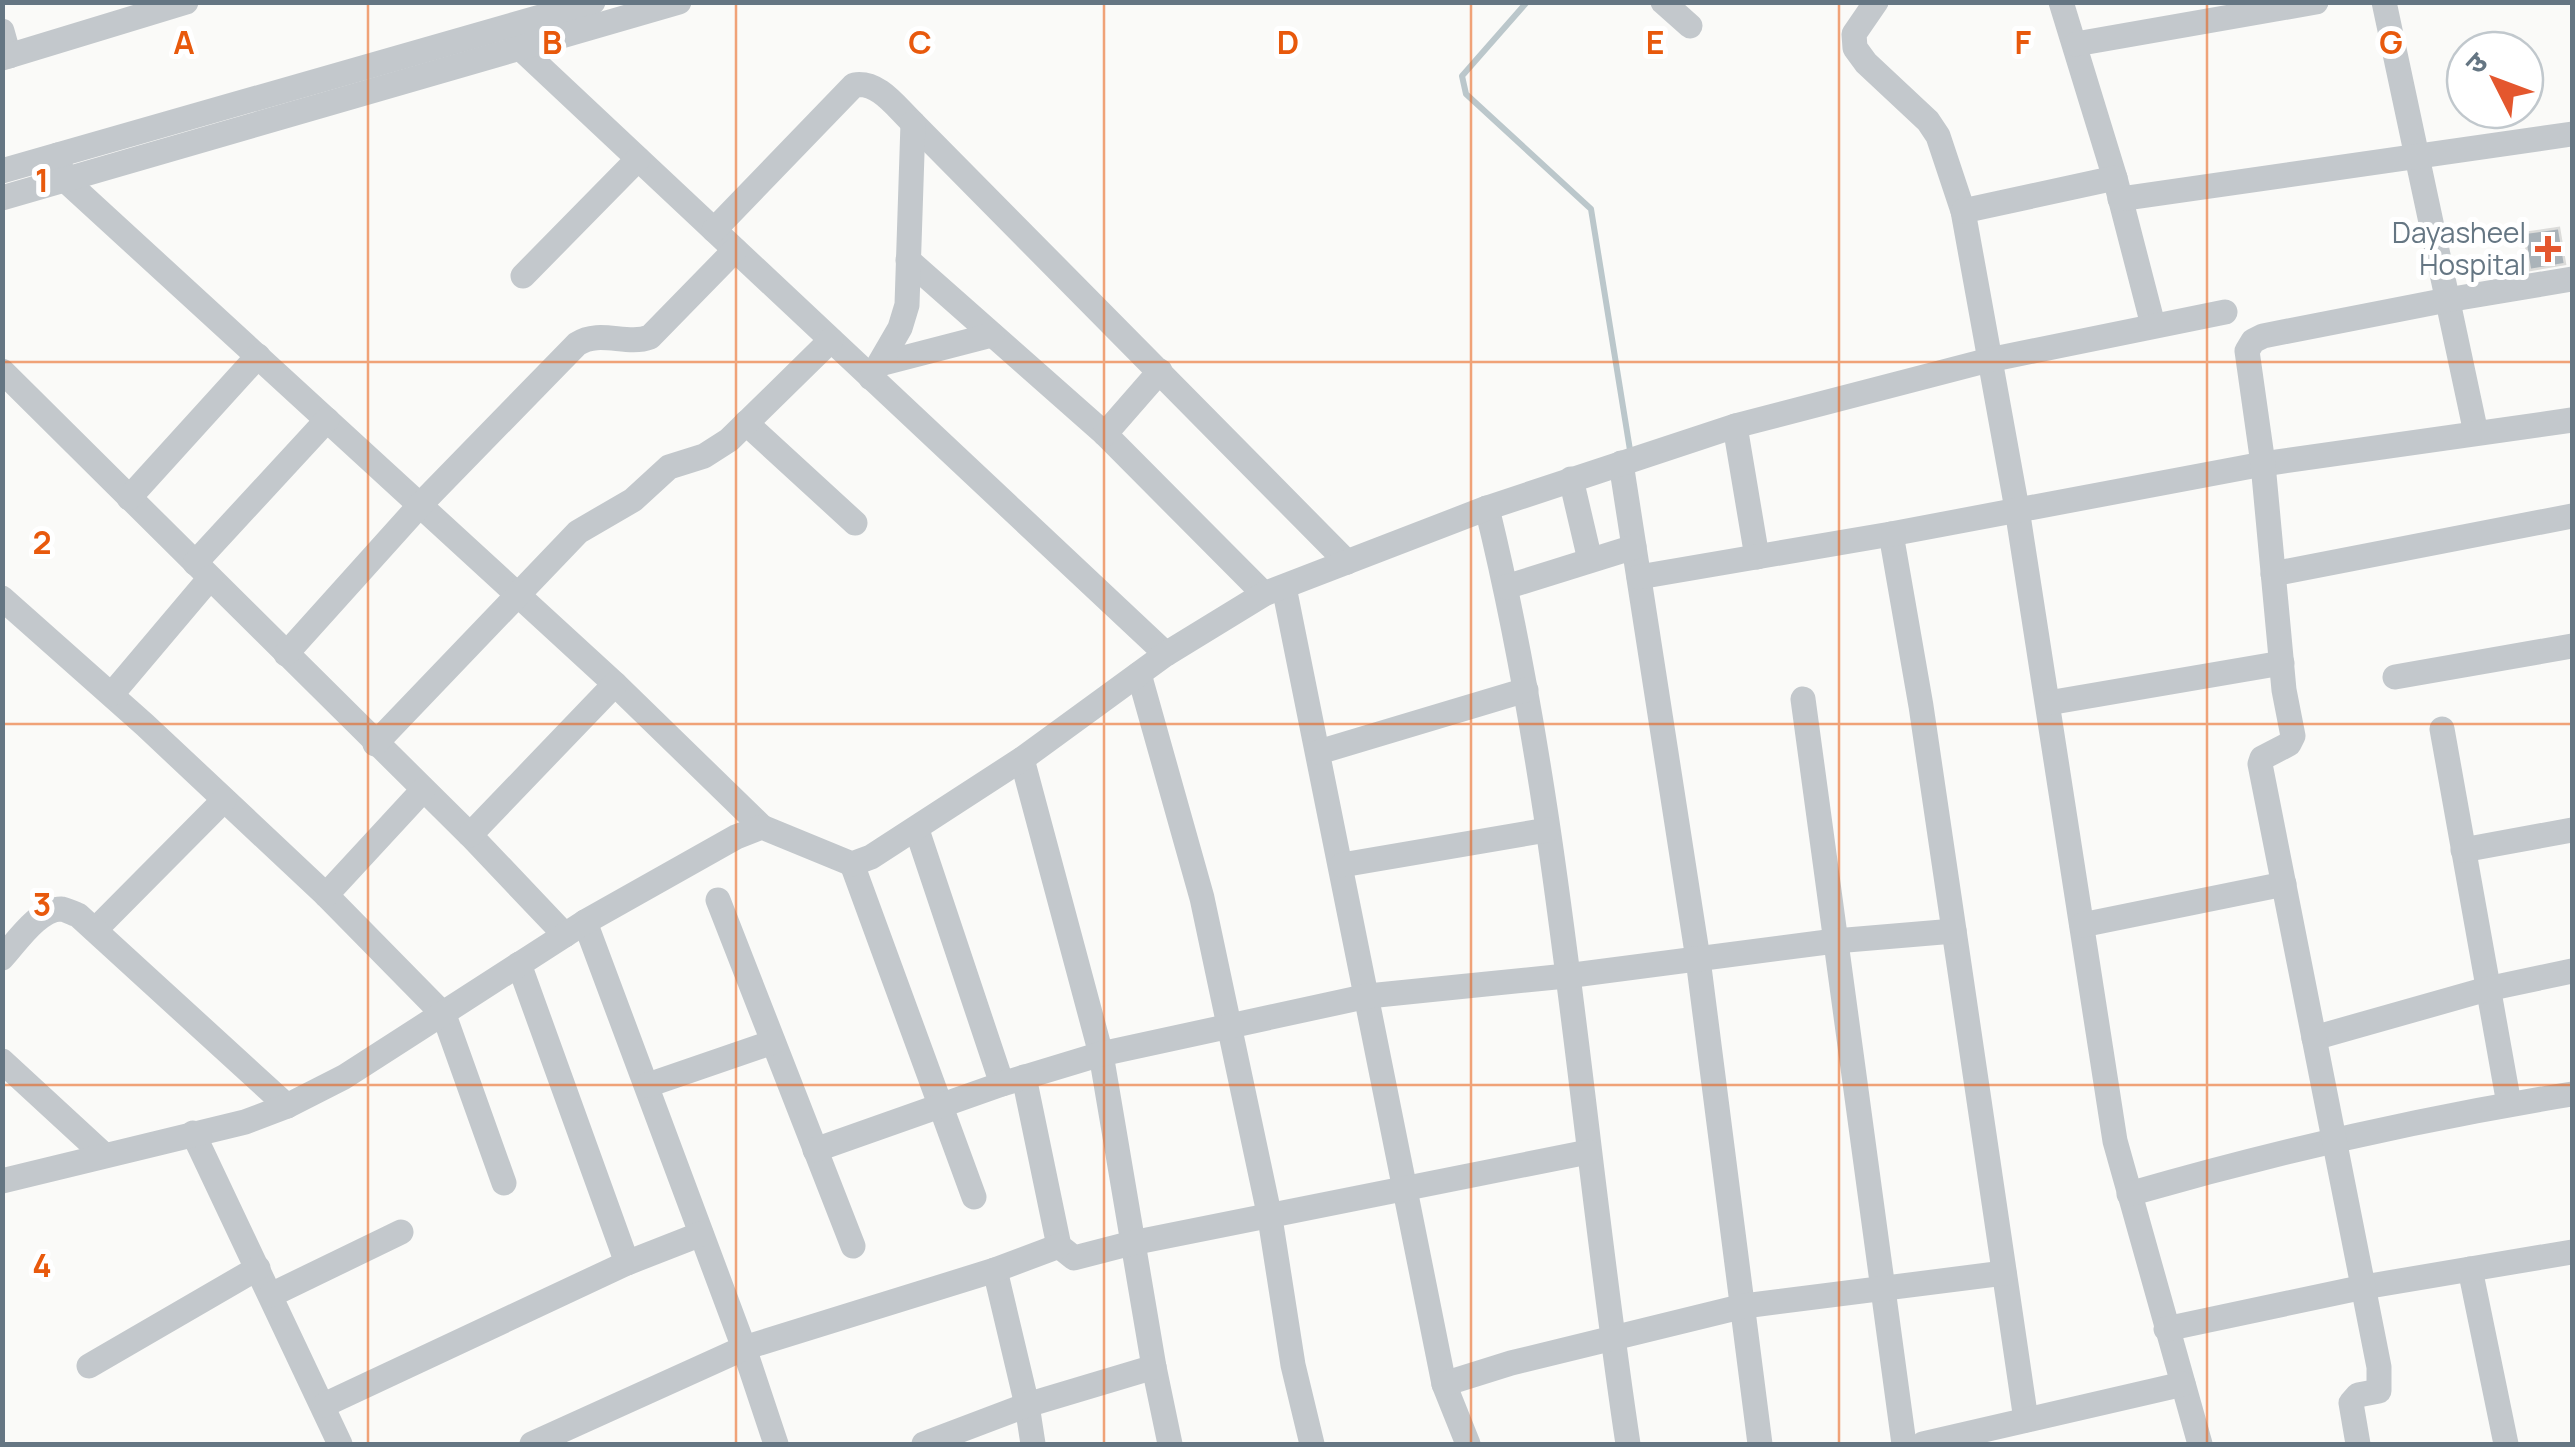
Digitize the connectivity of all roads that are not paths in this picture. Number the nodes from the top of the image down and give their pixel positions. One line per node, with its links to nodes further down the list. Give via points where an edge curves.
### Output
1 (186, 2): 12 (street)
2 (593, 2): 13 (street)
3 (680, 2): 11 (street)
4 (1663, 2): 9 (street)
5 (1876, 2): 22 (street, via 1854,34 1855,48 1938,136)
6 (2061, 2): 10 (street)
7 (2316, 2): 10 (street)
8 (2384, 2): 16 (street)
9 (1690, 26)
10 (2076, 44): 20 (street)
11 (519, 47): 13 (street); 17 (street)
12 (5, 48)
13 (296, 99): 18 (street)
14 (913, 123): 23 (street, via 880,91 854,84); 25 (street); 37 (street)
15 (2572, 134): 16 (street)
16 (2415, 156): 20 (street); 28 (street)
17 (638, 159): 23 (street); 26 (street)
18 (60, 166): 19 (street); 21 (street); 33 (street)
19 (2, 171)
20 (2118, 188): 22 (street); 30 (street)
21 (2, 198)
22 (1963, 211): 34 (street)
23 (714, 230): 24 (street)
24 (735, 250): 32 (street); 48 (street, via 650,337 596,336 577,344)
25 (908, 260): 31 (street); 36 (street, via 907,305)
26 (523, 276)
27 (2572, 279): 28 (street)
28 (2446, 300): 42 (street); 45 (street, via 2253,341 2248,351)
29 (2225, 312): 30 (street)
30 (2154, 325): 34 (street)
31 (992, 334): 36 (street); 43 (street)
32 (831, 340): 36 (street); 40 (street)
33 (258, 356): 38 (street); 47 (street)
34 (1989, 360): 41 (street); 50 (street)
35 (2, 371): 47 (street)
36 (875, 371): 67 (street)
37 (1160, 371): 43 (street); 57 (street)
38 (328, 420): 48 (street); 58 (street)
39 (2572, 420): 42 (street)
40 (746, 424): 52 (street); 63 (street, via 715,450 670,467 633,500 586,525)
41 (1735, 426): 44 (street); 55 (street)
42 (2476, 433): 45 (street)
43 (1105, 434): 62 (street)
44 (1622, 463): 46 (street); 54 (street)
45 (2263, 464): 50 (street); 59 (street)
46 (1571, 479): 49 (street); 56 (street)
47 (129, 498): 58 (street)
48 (420, 504): 63 (street); 66 (street)
49 (1487, 508): 57 (street); 61 (street)
50 (2017, 509): 53 (street); 75 (street)
51 (2572, 516): 59 (street)
52 (855, 524)
53 (1891, 534): 55 (street); 96 (street)
54 (1634, 546): 56 (street); 60 (street)
55 (1757, 557): 60 (street)
56 (1590, 560): 61 (street)
57 (1347, 562): 62 (street)
58 (202, 570): 66 (street); 73 (street)
59 (2274, 574): 68 (street)
60 (1639, 577): 99 (street)
61 (1506, 587): 72 (street)
62 (1274, 590): 67 (street); 78 (street)
63 (518, 595): 71 (street); 77 (street)
64 (2, 598): 73 (street)
65 (2572, 646): 70 (street)
66 (286, 654): 77 (street)
67 (1166, 654): 69 (street)
68 (2282, 664): 75 (street); 90 (street, via 2293,736 2260,764)
69 (1139, 674): 79 (street); 106 (street, via 1202,898)
70 (2395, 677)
71 (615, 684): 82 (street); 86 (street)
72 (1526, 690): 78 (street); 84 (street)
73 (112, 694): 81 (street)
74 (1802, 699): 97 (street)
75 (2048, 703): 93 (street)
76 (2442, 729): 87 (street)
77 (375, 744): 80 (street)
78 (1319, 752): 89 (street)
79 (1022, 759): 83 (street); 109 (street)
80 (422, 790): 86 (street); 91 (street)
81 (224, 800): 91 (street); 95 (street)
82 (762, 827): 88 (street); 94 (street)
83 (917, 830): 88 (street); 111 (street)
84 (1547, 830): 89 (street); 102 (street)
85 (2572, 830): 87 (street)
86 (470, 835): 94 (street)
87 (2464, 850): 103 (street)
88 (852, 864): 116 (street)
89 (1342, 865): 104 (street)
90 (2284, 884): 93 (street); 107 (street)
91 (326, 896): 105 (street)
92 (718, 900): 108 (street)
93 (2082, 925): 125 (street)
94 (575, 928): 100 (street); 112 (street)
95 (95, 930): 98 (street, via 62,908 38,920); 115 (street)
96 (1954, 931): 97 (street); 138 (street)
97 (1836, 940): 99 (street); 140 (street)
98 (2, 958)
99 (1698, 959): 102 (street); 142 (street)
100 (519, 964): 105 (street); 134 (street)
101 (2572, 971): 103 (street)
102 (1566, 976): 104 (street); 120 (street)
103 (2487, 989): 107 (street); 114 (street)
104 (1368, 996): 106 (street); 124 (street)
105 (444, 1014): 115 (street); 123 (street)
106 (1230, 1028): 109 (street); 127 (street)
107 (2314, 1038): 118 (street)
108 (773, 1042): 112 (street); 119 (street)
109 (1101, 1054): 111 (street); 130 (street)
110 (2, 1061): 121 (street)
111 (1013, 1080): 116 (street); 132 (street)
112 (648, 1085): 129 (street)
113 (2572, 1094): 114 (street)
114 (2509, 1104): 118 (street)
115 (287, 1106): 117 (street)
116 (941, 1106): 119 (street); 126 (street)
117 (193, 1133): 121 (street); 135 (street)
118 (2336, 1140): 125 (street); 139 (street)
119 (814, 1150): 131 (street)
120 (1588, 1152): 124 (street); 144 (street)
121 (104, 1154): 122 (street)
122 (2, 1181)
123 (504, 1183)
124 (1404, 1191): 127 (street); 148 (street)
125 (2129, 1194): 143 (street)
126 (974, 1197)
127 (1270, 1218): 130 (street); 159 (street)
128 (400, 1232): 141 (street)
129 (702, 1234): 134 (street); 145 (street)
130 (1132, 1243): 132 (street, via 1074,1258); 147 (street)
131 (853, 1246)
132 (1059, 1246): 137 (street)
133 (2572, 1252): 136 (street)
134 (627, 1263): 150 (street)
135 (258, 1268): 141 (street); 146 (street)
136 (2470, 1269): 139 (street); 167 (street)
137 (996, 1270): 145 (street); 151 (street)
138 (2004, 1273): 140 (street); 152 (street)
139 (2364, 1287): 143 (street); 166 (street, via 2380,1386 2350,1403)
140 (1882, 1288): 142 (street); 163 (street)
141 (272, 1295): 150 (street)
142 (1744, 1306): 144 (street); 162 (street)
143 (2166, 1328): 149 (street)
144 (1612, 1338): 148 (street); 161 (street)
145 (744, 1348): 154 (street); 155 (street)
146 (89, 1366)
147 (1154, 1367): 151 (street); 158 (street)
148 (1444, 1384): 160 (street)
149 (2183, 1384): 152 (street); 165 (street)
150 (324, 1405): 153 (street)
151 (1028, 1406): 156 (street); 157 (street)
152 (2026, 1420): 164 (street)
153 (340, 1444)
154 (538, 1444)
155 (776, 1444)
156 (924, 1444)
157 (1033, 1444)
158 (1170, 1444)
159 (1312, 1444)
160 (1468, 1444)
161 (1628, 1444)
162 (1760, 1444)
163 (1904, 1444)
164 (1922, 1444)
165 (2200, 1444)
166 (2358, 1444)
167 (2506, 1444)

